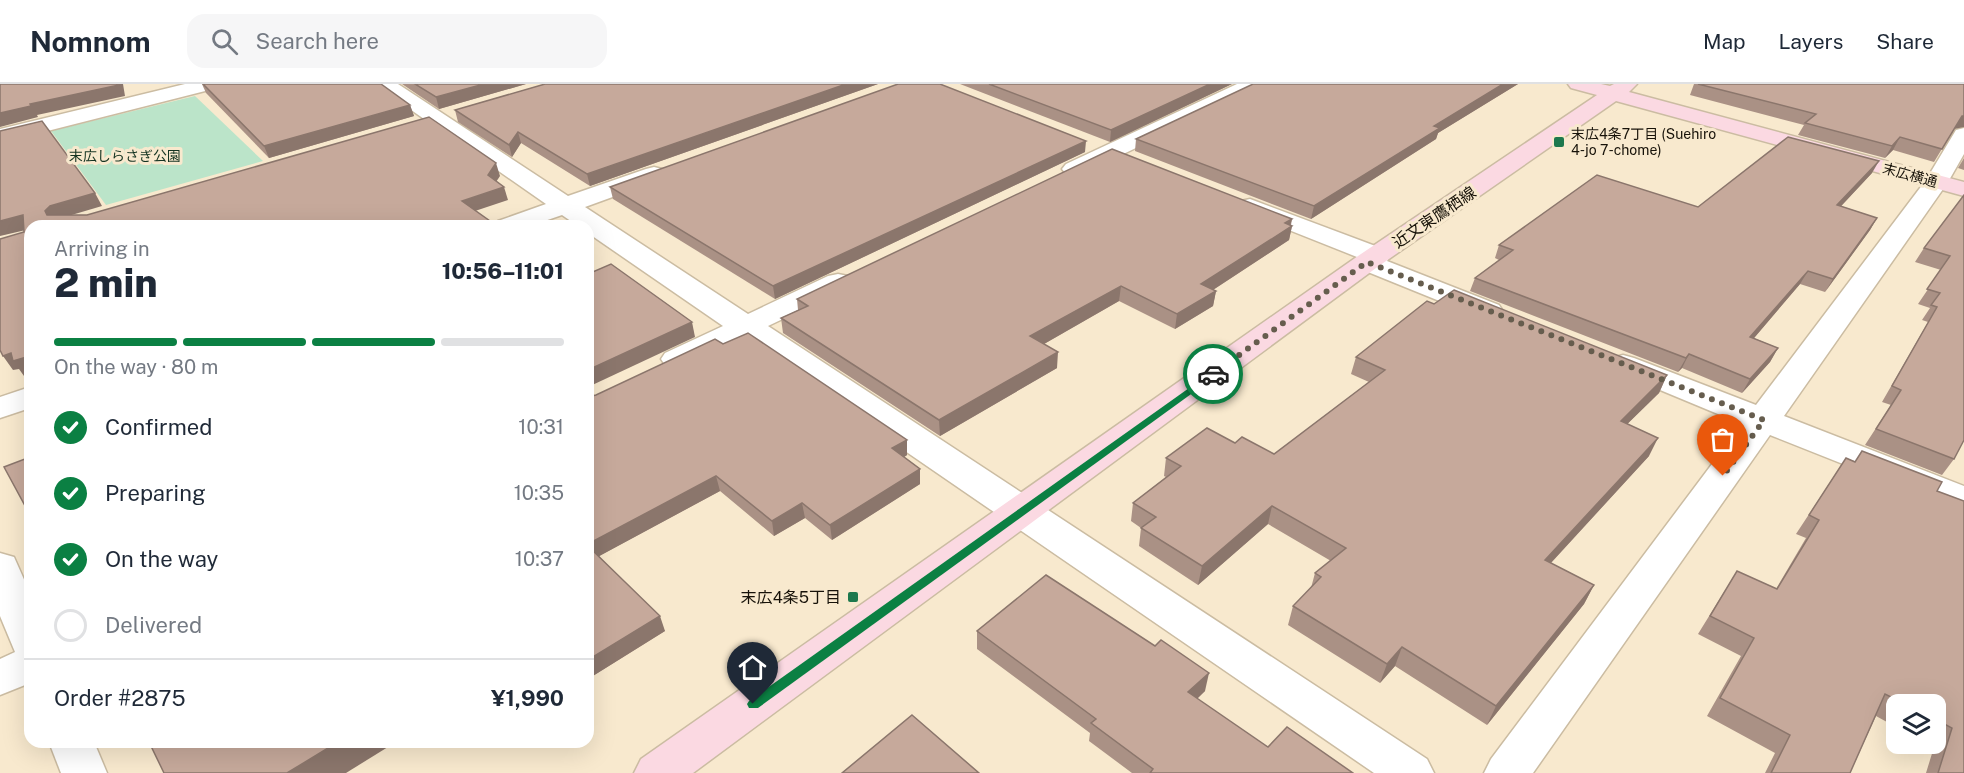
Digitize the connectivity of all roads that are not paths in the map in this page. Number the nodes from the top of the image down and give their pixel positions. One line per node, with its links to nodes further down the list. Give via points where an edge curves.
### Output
1 (210, 84): 7 (street)
2 (384, 84): 15 (street)
3 (1253, 84): 9 (street)
4 (1578, 84): 5 (street, 末広横通)
5 (1620, 89): 13 (street, 末広横通); 19 (street, 近文東鷹栖線)
6 (1964, 135): 13 (street)
7 (0, 136)
8 (1078, 139): 9 (street)
9 (1111, 152): 11 (street); 12 (street)
10 (678, 165): 15 (street)
11 (1144, 165)
12 (1057, 177)
13 (1950, 185): 27 (street)
14 (1233, 200): 19 (street)
15 (566, 206): 16 (street); 17 (street)
16 (525, 220)
17 (587, 220)
18 (594, 225): 22 (street)
19 (1372, 259): 21 (street); 29 (street, 近文東鷹栖線)
20 (864, 270): 22 (street)
21 (1510, 319)
22 (746, 326): 24 (street); 29 (street)
23 (1599, 354): 27 (street)
24 (651, 371)
25 (24, 400): 26 (street)
26 (0, 408)
27 (1764, 420): 28 (street); 38 (street)
28 (1964, 500)
29 (1022, 512): 36 (street, 近文東鷹栖線); 37 (street)
30 (0, 567): 31 (street)
31 (24, 626)
32 (24, 667): 33 (street)
33 (0, 678)
34 (74, 748): 35 (street)
35 (84, 773)
36 (657, 773)
37 (1411, 773)
38 (1507, 773)

